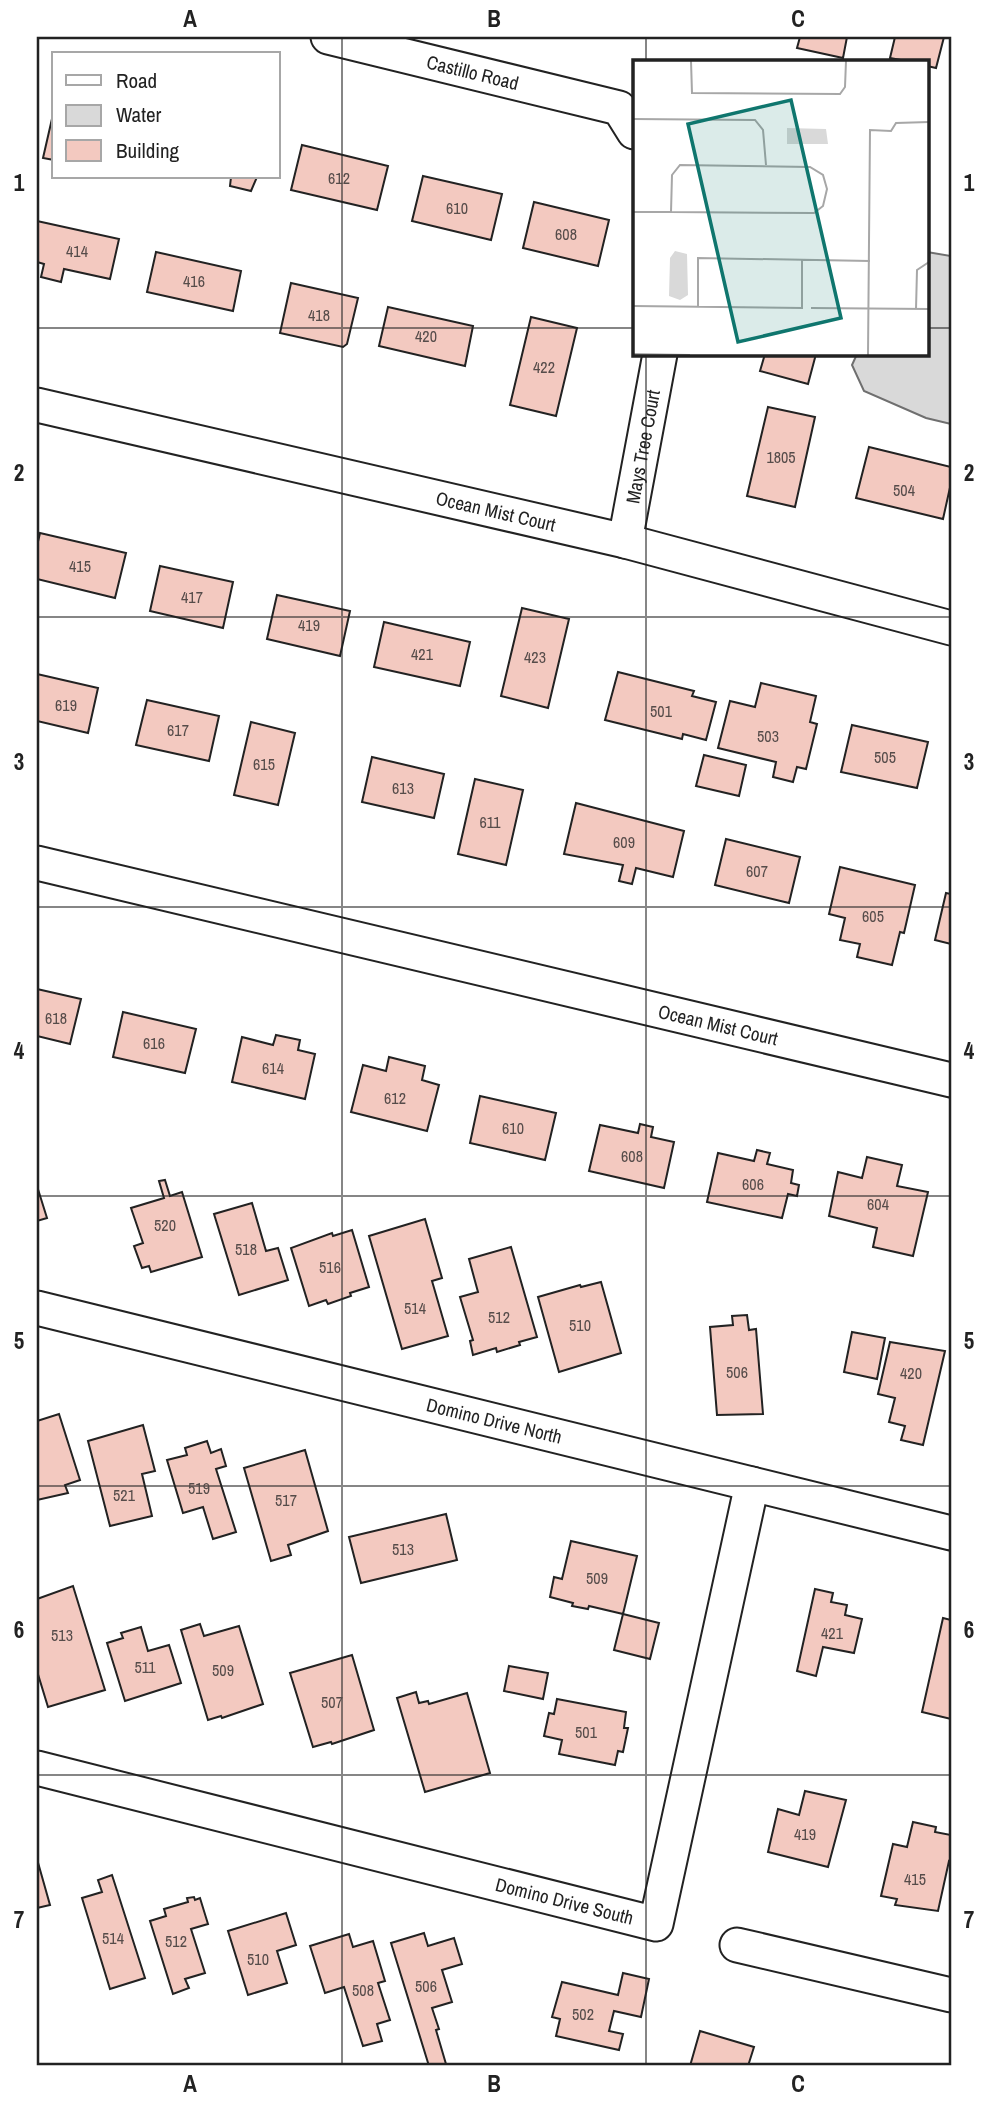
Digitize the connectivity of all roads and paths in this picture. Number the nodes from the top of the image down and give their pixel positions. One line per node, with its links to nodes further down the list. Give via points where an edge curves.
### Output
1 (328, 37): 2 (street, Castillo Road)
2 (627, 120)
3 (660, 355): 5 (street, Mays Tree Court)
4 (37, 405): 5 (street, Ocean Mist Court)
5 (625, 541): 6 (street, Ocean Mist Court)
6 (951, 628)
7 (37, 863): 8 (street, Ocean Mist Court)
8 (951, 1080)
9 (37, 1308): 10 (street, Domino Drive North)
10 (752, 1484): 11 (street, Domino Drive North); 12 (street, Domino Drive South, via 656,1924)
11 (951, 1533)
12 (37, 1768)
13 (737, 1945): 14 (street)
14 (951, 1995)

